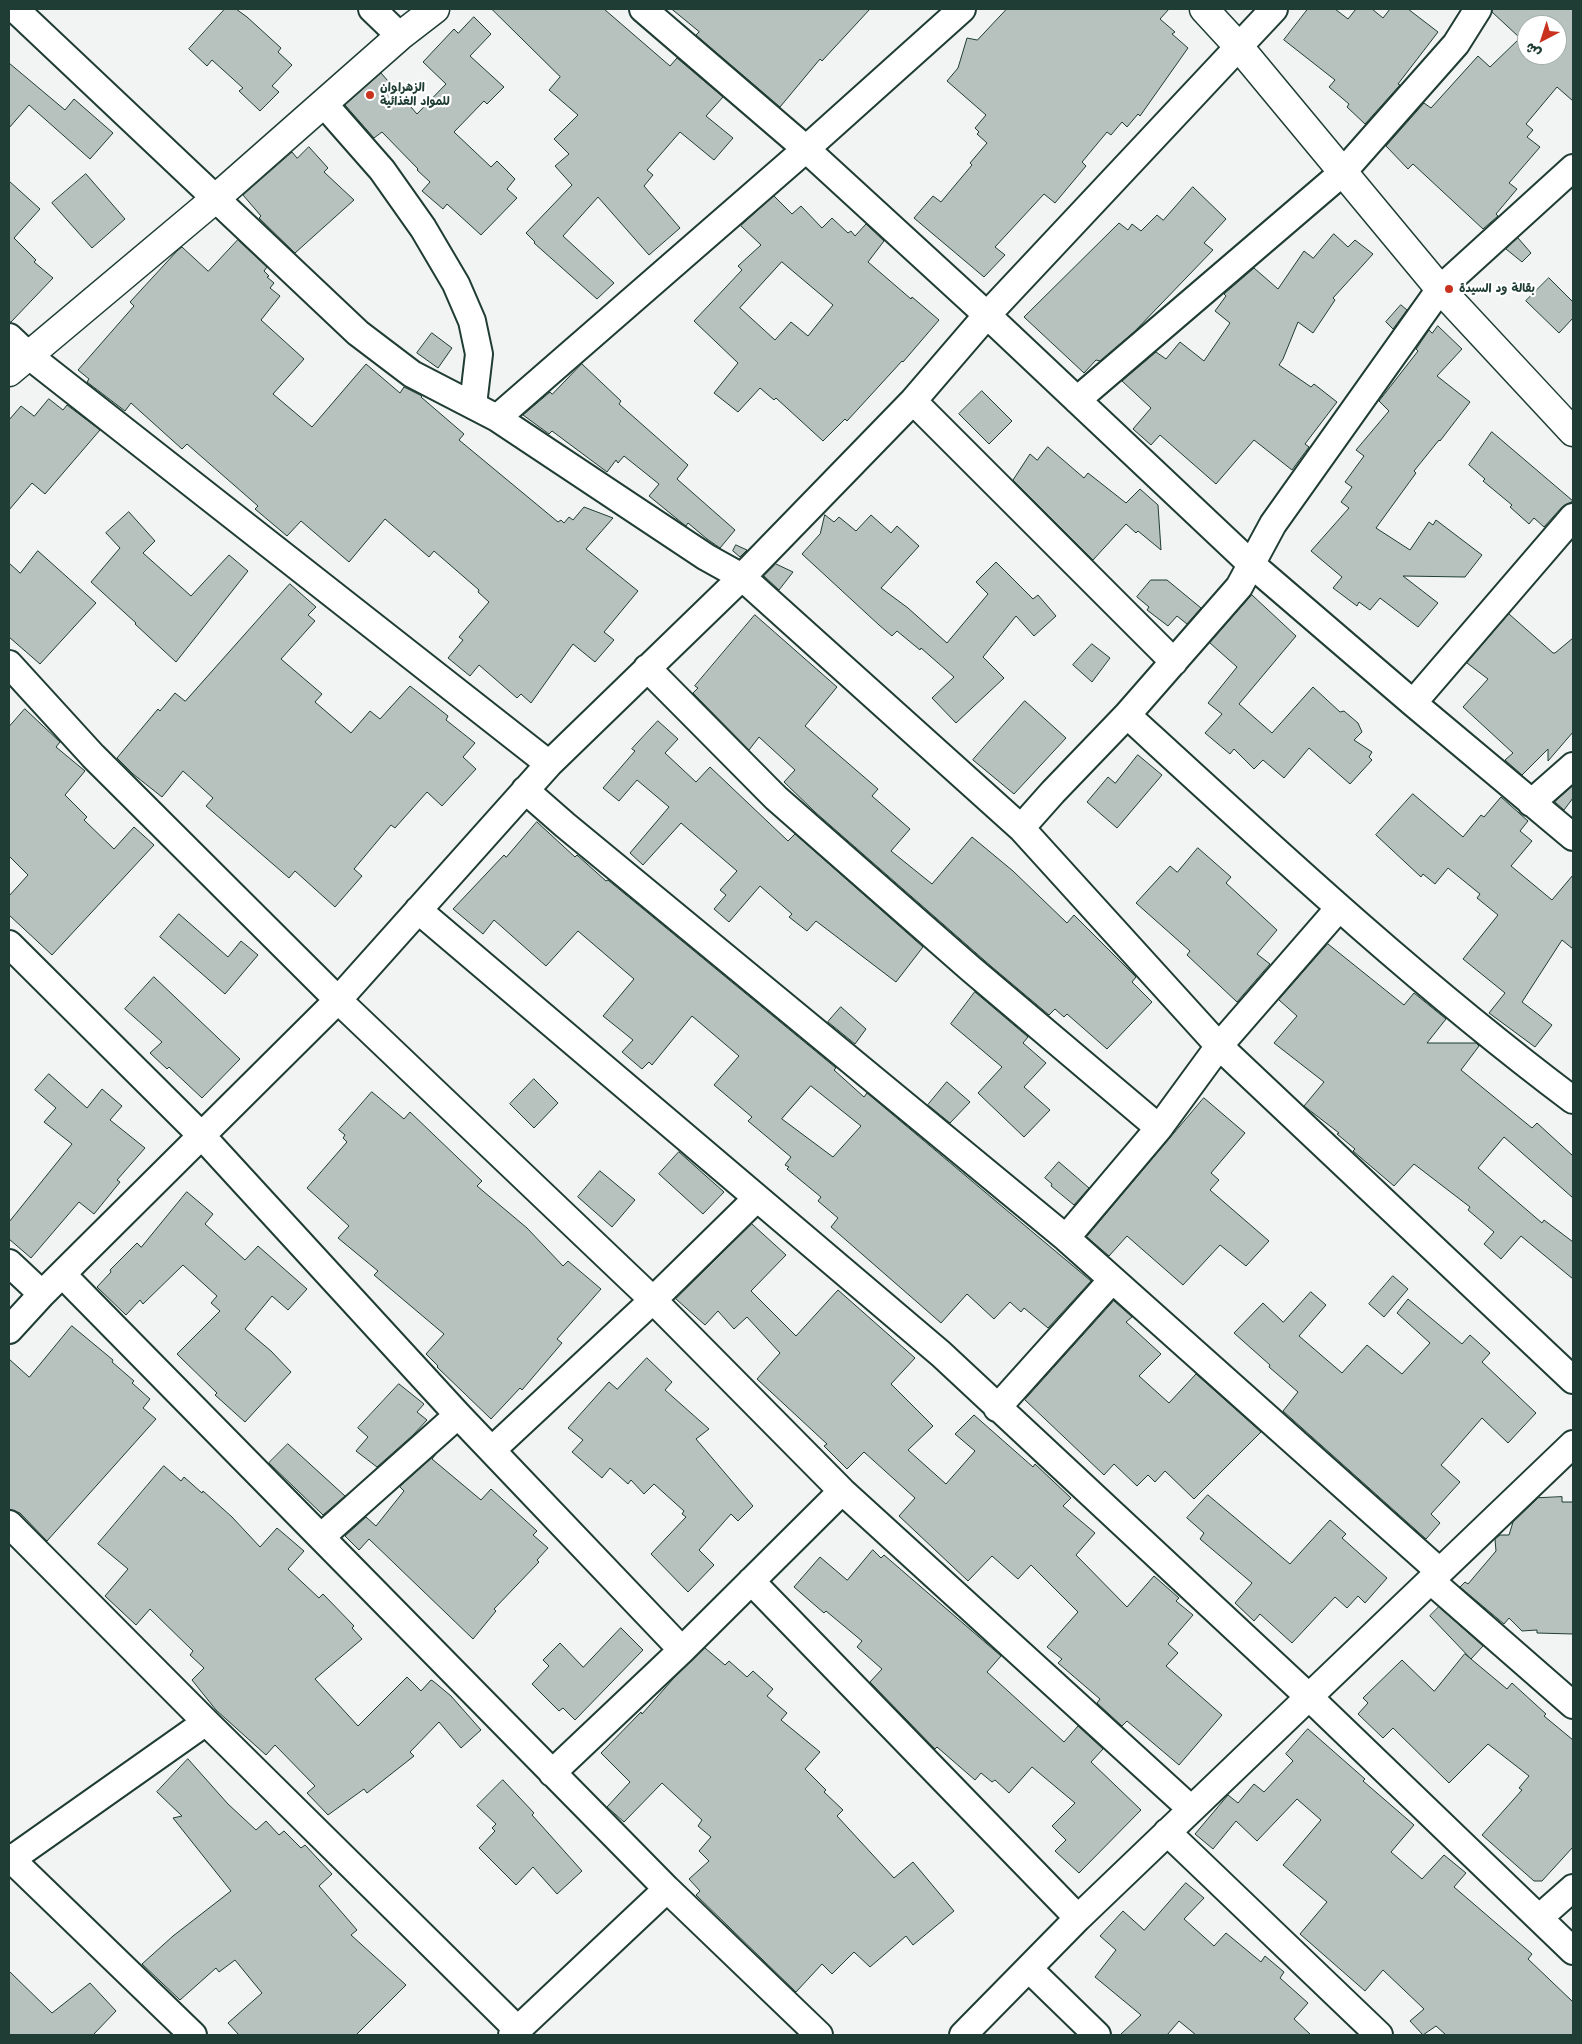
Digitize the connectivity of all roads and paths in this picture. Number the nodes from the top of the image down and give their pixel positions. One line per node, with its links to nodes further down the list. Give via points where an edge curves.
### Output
1 (15, 9): 15 (street)
2 (372, 9): 9 (street)
3 (435, 9): 9 (street)
4 (643, 9): 12 (street)
5 (962, 9): 12 (street)
6 (1204, 9): 10 (street)
7 (1274, 9): 10 (street)
8 (1478, 9): 14 (street, via 1456,44)
9 (400, 36): 11 (street)
10 (1238, 47): 14 (street); 17 (street)
11 (324, 104): 15 (street); 21 (street, via 382,170 423,228 456,284 472,321 479,354)
12 (806, 149): 17 (street); 22 (street)
13 (1573, 168): 16 (street)
14 (1342, 173): 16 (street); 19 (street)
15 (215, 199): 18 (street); 21 (street, via 358,333 412,374)
16 (1440, 289): 23 (street); 25 (street, via 1273,524)
17 (987, 315): 19 (street); 20 (street)
18 (15, 355): 32 (street)
19 (1077, 400): 25 (street)
20 (913, 401): 26 (street); 27 (street)
21 (473, 405): 22 (street)
22 (496, 418): 26 (street, via 706,557)
23 (1573, 432)
24 (1573, 516): 30 (street)
25 (1250, 563): 27 (street, via 1239,587); 30 (street)
26 (742, 577): 29 (street); 36 (street)
27 (1174, 662): 31 (street)
28 (9, 664): 41 (street, via 93,756)
29 (647, 668): 32 (street); 44 (street, via 776,798 971,970)
30 (1413, 703): 35 (street)
31 (1127, 715): 36 (street); 38 (street)
32 (550, 764): 34 (street)
33 (1573, 766): 35 (street)
34 (525, 790): 39 (street); 47 (street)
35 (1531, 803): 37 (street)
36 (1021, 828): 42 (street)
37 (1573, 837)
38 (1339, 908): 42 (street); 43 (street)
39 (418, 910): 41 (street); 46 (street)
40 (9, 944): 45 (street)
41 (338, 1000): 45 (street); 52 (street)
42 (1220, 1046): 44 (street); 54 (street)
43 (1573, 1100)
44 (1159, 1128): 47 (street)
45 (201, 1135): 49 (street); 56 (street)
46 (757, 1198): 52 (street); 55 (street, via 941,1354)
47 (1066, 1238): 50 (street)
48 (9, 1263): 51 (street)
49 (63, 1275): 51 (street); 61 (street)
50 (1112, 1280): 55 (street); 62 (street)
51 (42, 1294): 53 (street)
52 (653, 1300): 58 (street); 59 (street)
53 (9, 1330)
54 (1573, 1380)
55 (997, 1408): 65 (street)
56 (458, 1415): 58 (street); 61 (street)
57 (1573, 1444): 62 (street)
58 (492, 1450): 64 (street)
59 (842, 1491): 63 (street); 69 (street)
60 (9, 1524): 67 (street)
61 (321, 1536): 68 (street)
62 (1435, 1576): 65 (street); 66 (street)
63 (750, 1581): 64 (street); 74 (street)
64 (682, 1650): 68 (street)
65 (1309, 1697): 69 (street); 75 (street)
66 (1573, 1706)
67 (206, 1722): 71 (street); 78 (street)
68 (552, 1773): 72 (street)
69 (1191, 1809): 70 (street)
70 (1167, 1832): 74 (street); 83 (street)
71 (10, 1859): 79 (street)
72 (667, 1888): 78 (street); 80 (street)
73 (1573, 1888): 75 (street)
74 (1078, 1918): 77 (street)
75 (1539, 1918): 76 (street)
76 (1573, 1951)
77 (1029, 1969): 81 (street); 82 (street)
78 (515, 2032)
79 (193, 2035)
80 (819, 2035)
81 (963, 2035)
82 (1097, 2035)
83 (1379, 2035)

